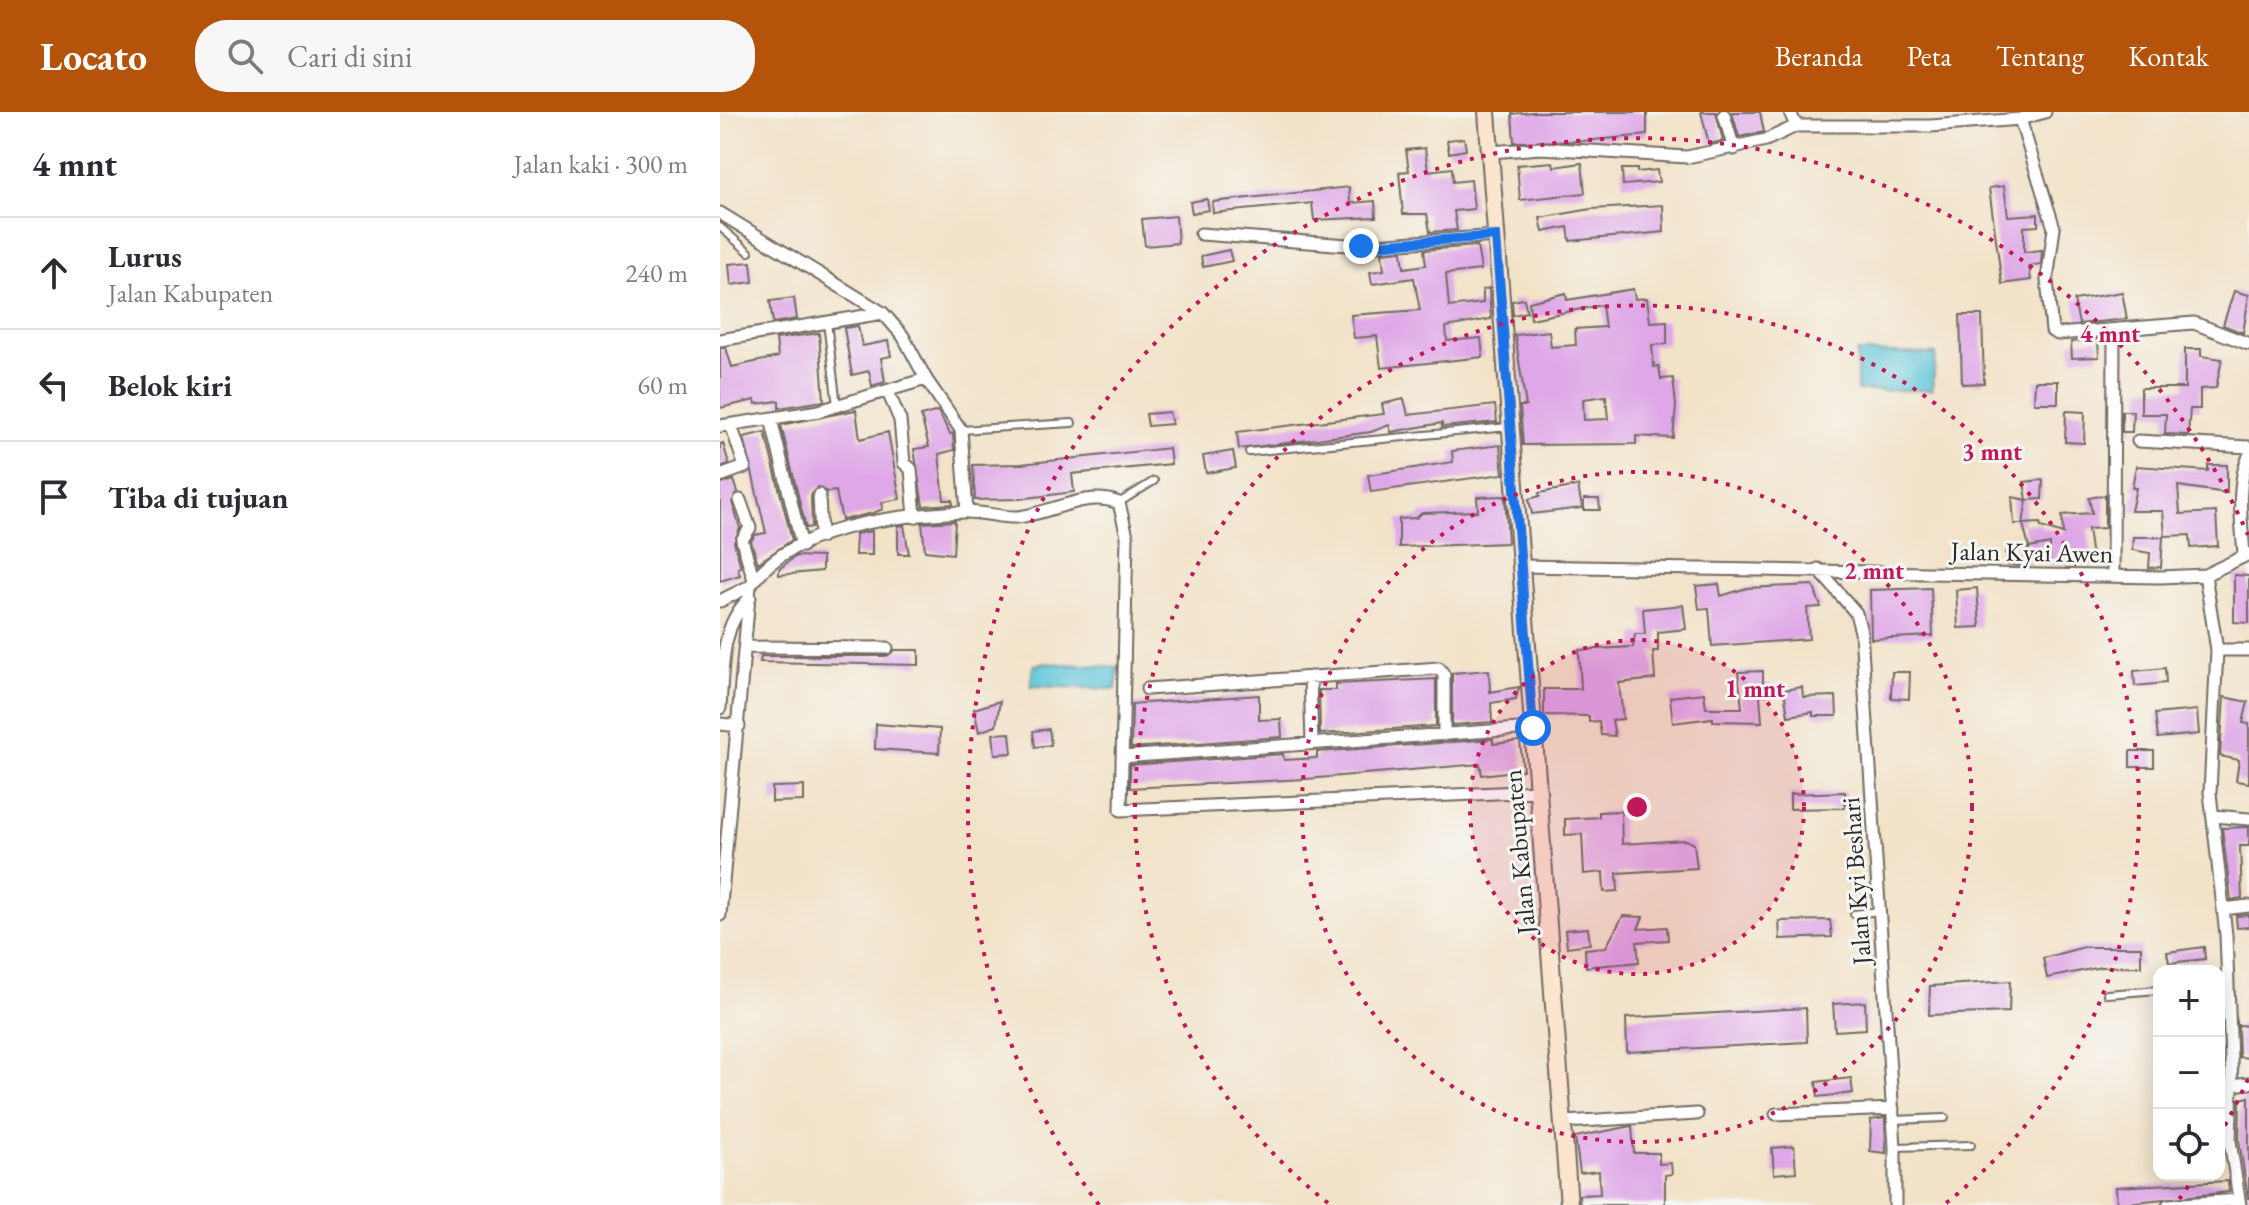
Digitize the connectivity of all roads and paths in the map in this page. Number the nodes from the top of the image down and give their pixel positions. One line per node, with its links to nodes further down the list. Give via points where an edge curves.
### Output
1 (1487, 112): 8 (main road, Jalan Kabupaten)
2 (1790, 112): 6 (street)
3 (2045, 112): 5 (street)
4 (1724, 115): 7 (street)
5 (2020, 119): 6 (street, via 1931,126); 16 (street, via 2054,228 2047,280 2052,331)
6 (1796, 126): 7 (street)
7 (1734, 149): 8 (street, via 1687,157 1541,148)
8 (1491, 152): 12 (main road, Jalan Kabupaten)
9 (720, 213): 14 (street)
10 (720, 227): 13 (lane)
11 (1201, 234): 12 (street, via 1347,246)
12 (1496, 236): 25 (main road, Jalan Kabupaten)
13 (749, 252)
14 (883, 313): 15 (street); 19 (street, via 903,336)
15 (827, 322): 17 (street); 21 (lane)
16 (2114, 330): 18 (street, via 2194,323); 43 (street)
17 (720, 340)
18 (2249, 344)
19 (926, 379): 20 (street); 26 (street)
20 (888, 392): 21 (street); 37 (street, via 900,420 904,463 911,469)
21 (837, 406): 22 (street)
22 (771, 419): 24 (street); 39 (street)
23 (1072, 423): 26 (lane)
24 (726, 425): 31 (street, via 745,467)
25 (1511, 426): 29 (lane); 41 (main road, Jalan Kabupaten)
26 (961, 430): 36 (street)
27 (2138, 441): 28 (street)
28 (2249, 447)
29 (1249, 452)
30 (2249, 456): 40 (street, via 2240,499)
31 (720, 476)
32 (1154, 481): 35 (lane)
33 (819, 495): 38 (street)
34 (740, 500): 45 (street, via 750,528 742,540)
35 (1119, 503): 36 (street, via 1092,498 1016,517); 59 (street, via 1127,536)
36 (967, 512): 37 (street)
37 (915, 517): 38 (street, via 856,525)
38 (821, 537): 39 (street)
39 (802, 546): 45 (street, via 768,563)
40 (2246, 554): 44 (street, Jalan Kyai Awen)
41 (1520, 566): 42 (street, Jalan Kyai Awen); 56 (main road, Jalan Kabupaten)
42 (1818, 569): 43 (street, Jalan Kyai Awen); 67 (street, Jalan Kyi Beshari, via 1856,613 1861,632)
43 (2113, 575): 44 (street, Jalan Kyai Awen)
44 (2205, 575): 49 (street)
45 (751, 588): 46 (street); 47 (street); 53 (street, via 727,628)
46 (720, 601)
47 (747, 647): 48 (street); 55 (street)
48 (887, 648)
49 (2217, 650): 50 (street); 63 (street, via 2210,754)
50 (2249, 650)
51 (1310, 677): 52 (street); 57 (street, via 1439,668 1444,677); 58 (street)
52 (1147, 689)
53 (720, 708)
54 (720, 724): 55 (street)
55 (739, 726): 61 (street)
56 (1533, 728): 57 (street); 62 (main road, Jalan Kabupaten)
57 (1444, 735): 58 (street)
58 (1312, 743): 59 (street)
59 (1122, 757): 62 (street, via 1121,810)
60 (720, 786): 61 (street)
61 (734, 787): 69 (street)
62 (1539, 791): 80 (main road, Jalan Kabupaten)
63 (2214, 816): 64 (street); 66 (street)
64 (2249, 819)
65 (2249, 906): 66 (street)
66 (2223, 909): 70 (street)
67 (1880, 911): 68 (lane); 78 (street, Jalan Kyi Beshari)
68 (1854, 914)
69 (720, 915)
70 (2224, 965)
71 (2153, 990): 72 (lane)
72 (2107, 994)
73 (2225, 998): 75 (street)
74 (2249, 1083): 75 (street)
75 (2232, 1085): 83 (street, via 2230,1141)
76 (1697, 1114): 80 (street)
77 (1776, 1114): 78 (street)
78 (1893, 1114): 79 (lane); 82 (street, Jalan Kyi Beshari)
79 (1945, 1118)
80 (1565, 1122): 84 (main road, Jalan Kabupaten)
81 (1971, 1145): 82 (lane)
82 (1895, 1147): 85 (street, Jalan Kyi Beshari)
83 (2240, 1203): 86 (street)
84 (1569, 1205)
85 (1895, 1205)
86 (2168, 1205)

